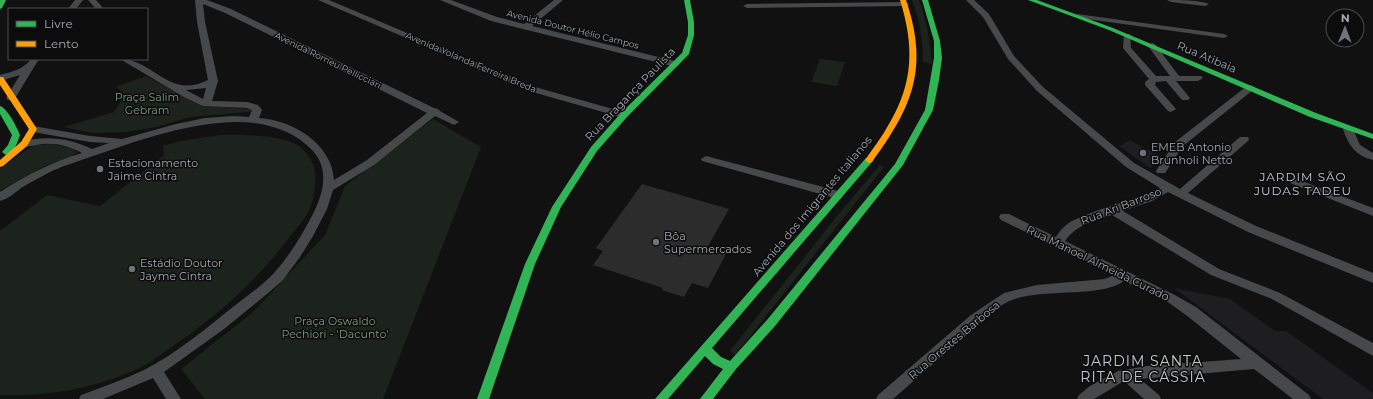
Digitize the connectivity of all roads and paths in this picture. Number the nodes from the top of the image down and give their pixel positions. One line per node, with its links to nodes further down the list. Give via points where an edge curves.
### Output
1 (3, 0): 16 (main road)
2 (79, 0): 17 (street)
3 (92, 0): 18 (street)
4 (200, 0): 19 (street, Avenida Romeu Pellicciari); 21 (street)
5 (322, 0): 46 (street, Avenida Yolanda Ferreira Breda, via 532,89)
6 (444, 0): 23 (street, Avenida Doutor Hélio Campos, via 494,19)
7 (559, 0): 23 (street)
8 (686, 0): 30 (main road, Rua Bragança Paulista, via 691,35 685,54)
9 (925, 0): 36 (main road, via 937,40)
10 (970, 0): 65 (street, via 986,16 1010,57 1049,98 1116,154)
11 (1031, 0): 20 (main road, Rua Atibaia)
12 (1171, 0): 14 (street)
13 (904, 2): 15 (street); 31 (main road, Avenida dos Imigrantes Italianos, via 913,36)
14 (1205, 4)
15 (747, 6)
16 (0, 7)
17 (73, 8)
18 (99, 8)
19 (226, 10): 21 (street, via 209,13 204,16); 45 (street, Avenida Romeu Pellicciari)
20 (1075, 16): 22 (street); 24 (main road, Rua Atibaia)
21 (202, 22): 37 (street)
22 (1140, 25): 24 (street, via 1119,25); 26 (street)
23 (525, 27): 30 (street, Avenida Doutor Hélio Campos)
24 (1111, 29): 25 (main road, Rua Atibaia)
25 (1127, 36): 27 (main road, Rua Atibaia); 35 (street, via 1127,48)
26 (1224, 36)
27 (1152, 46): 32 (street); 39 (main road, Rua Atibaia)
28 (34, 60): 34 (street, via 19,73); 40 (street)
29 (126, 60): 38 (street)
30 (676, 64): 46 (main road, Rua Bragança Paulista)
31 (913, 66): 36 (main road, via 926,70); 67 (main road, Avenida dos Imigrantes Italianos, via 902,109 876,157)
32 (1172, 78): 33 (street); 35 (street); 41 (street)
33 (1198, 78)
34 (0, 79): 40 (main road)
35 (1154, 79): 44 (street, via 1150,85)
36 (935, 80): 62 (main road, via 929,110)
37 (213, 81): 38 (street, via 201,87); 42 (street)
38 (177, 88): 42 (street)
39 (1250, 88): 50 (main road, Rua Atibaia); 61 (street, Rua Ari Barroso, via 1179,144)
40 (12, 98): 49 (main road)
41 (1185, 98)
42 (206, 104): 47 (street, via 255,107 257,110)
43 (0, 108): 56 (main road, via 17,138)
44 (1171, 109)
45 (435, 111): 48 (street, Avenida Romeu Pellicciari); 64 (street, via 372,161)
46 (624, 115): 83 (main road, Rua Bragança Paulista, via 594,149 557,207 530,264)
47 (253, 120): 53 (street, via 190,124 152,132); 64 (street, via 291,130 312,144 326,164)
48 (454, 122)
49 (33, 129): 53 (street); 54 (main road)
50 (1348, 129): 51 (main road, Rua Atibaia); 57 (street, via 1354,146)
51 (1373, 137)
52 (1244, 139): 66 (street)
53 (123, 142): 55 (street)
54 (24, 144): 55 (street, via 49,140 77,145); 59 (main road)
55 (92, 153): 68 (street, via 49,168)
56 (0, 157)
57 (1373, 157)
58 (706, 159): 67 (street)
59 (0, 164)
60 (888, 164): 62 (main road)
61 (1161, 171)
62 (890, 175): 78 (main road, via 771,323)
63 (1294, 180): 70 (street)
64 (328, 188): 79 (street, via 324,206 301,249 282,273 233,315)
65 (1168, 188): 66 (street); 69 (street, Rua Ari Barroso)
66 (1181, 194): 74 (street, via 1252,229)
67 (838, 195): 75 (main road, Avenida dos Imigrantes Italianos)
68 (0, 197)
69 (1114, 211): 72 (street, Rua Ari Barroso, via 1077,223); 76 (street, via 1215,272 1276,296)
70 (1373, 212)
71 (1005, 217): 72 (street, Rua Manoel Almeida Curado)
72 (1058, 242): 73 (street, Rua Manoel Almeida Curado)
73 (1123, 275): 77 (street, Rua Manoel Almeida Curado, via 1150,286 1192,311); 86 (street, Rua Orestes Barbosa, via 1114,282 1105,284 1037,290 1008,296 976,319)
74 (1373, 278)
75 (707, 348): 78 (main road, via 710,356 718,363); 84 (main road, Avenida dos Imigrantes Italianos)
76 (1373, 350)
77 (1256, 363): 80 (street); 89 (street, Rua Manoel Almeida Curado)
78 (732, 366): 85 (main road)
79 (154, 370): 81 (street); 82 (street)
80 (1126, 375): 87 (street, via 1118,377); 88 (street)
81 (86, 399)
82 (174, 399)
83 (483, 399)
84 (661, 399)
85 (706, 399)
86 (883, 399)
87 (1084, 399)
88 (1154, 399)
89 (1304, 399)

